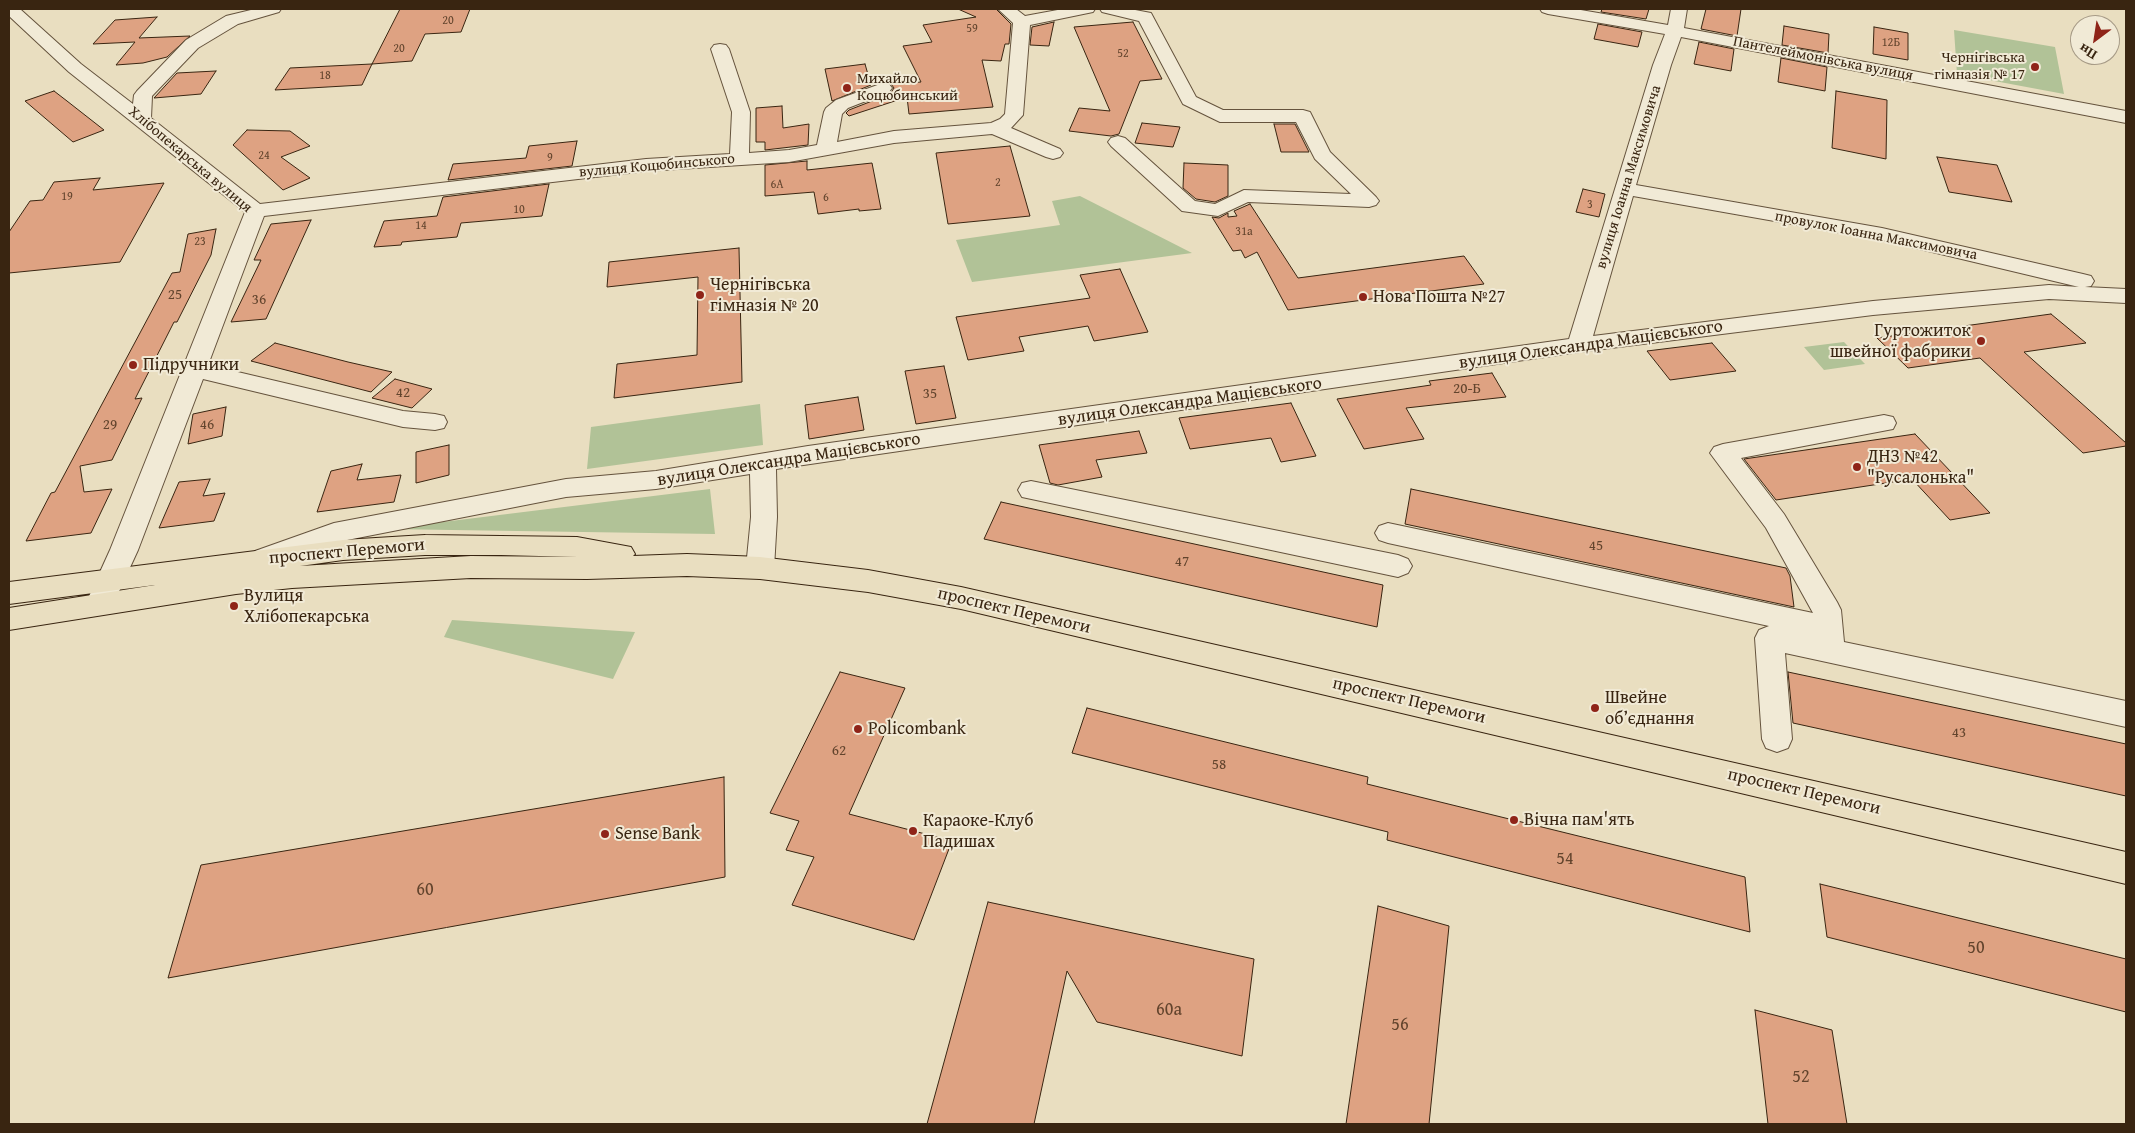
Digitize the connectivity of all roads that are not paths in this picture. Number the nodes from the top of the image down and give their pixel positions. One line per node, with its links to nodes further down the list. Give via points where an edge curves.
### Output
1 (274, 9): 13 (street, via 232,20 192,44 143,95)
2 (1006, 9): 8 (street)
3 (1087, 9): 8 (street)
4 (1108, 9): 15 (street, via 1144,17 1189,100 1220,116 1302,116 1322,155 1368,200 1244,196 1218,210 1189,207)
5 (1548, 9): 9 (street, Пантелеймонівська вулиця)
6 (1679, 9): 9 (street, вулиця Іоанна Максимовича)
7 (11, 10): 13 (street, Хлібопекарська вулиця, via 75,68)
8 (1022, 22): 14 (street, via 1014,115 1007,124)
9 (1675, 31): 12 (street, Пантелеймонівська вулиця); 19 (street, вулиця Іоанна Максимовича)
10 (720, 49): 18 (street, via 740,112)
11 (883, 88): 16 (street, via 842,104 833,112)
12 (2126, 117)
13 (142, 120): 20 (street, Хлібопекарська вулиця)
14 (994, 128): 16 (street, вулиця Коцюбинського, via 894,137); 17 (street, вулиця Коцюбинського)
15 (1118, 142)
16 (826, 150): 18 (street, вулиця Коцюбинського)
17 (1053, 153)
18 (739, 159): 20 (street, вулиця Коцюбинського, via 646,165)
19 (1624, 189): 21 (street, провулок Іоанна Максимовича, via 1882,234); 23 (street, вулиця Іоанна Максимовича)
20 (256, 211): 24 (street, Хлібопекарська вулиця)
21 (2126, 291)
22 (2126, 296): 23 (street, вулиця Олександра Мацієвського, via 2049,292 1873,308)
23 (1579, 345): 27 (street, вулиця Олександра Мацієвського)
24 (194, 369): 25 (street, via 404,419); 34 (street, Хлібопекарська вулиця)
25 (435, 422)
26 (1884, 423): 38 (street, via 1723,453 1775,521 1827,610)
27 (763, 462): 30 (street, вулиця Олександра Мацієвського, via 656,480 566,488 334,534); 33 (street, via 764,517)
28 (1031, 490): 32 (street)
29 (1388, 533): 38 (street)
30 (261, 559): 31 (main road, проспект Перемоги, via 425,545 501,545 576,547); 34 (main road, проспект Перемоги)
31 (687, 565): 33 (main road, проспект Перемоги); 36 (main road, проспект Перемоги, via 471,568 292,576)
32 (1398, 566)
33 (760, 568): 41 (main road, проспект Перемоги, via 868,581 961,598)
34 (111, 579): 35 (main road, проспект Перемоги); 36 (street, Хлібопекарська вулиця)
35 (9, 593)
36 (100, 605): 37 (main road, проспект Перемоги)
37 (9, 619)
38 (1830, 640): 39 (street); 40 (street, via 1769,638)
39 (2126, 714)
40 (1777, 739)
41 (2126, 868)

